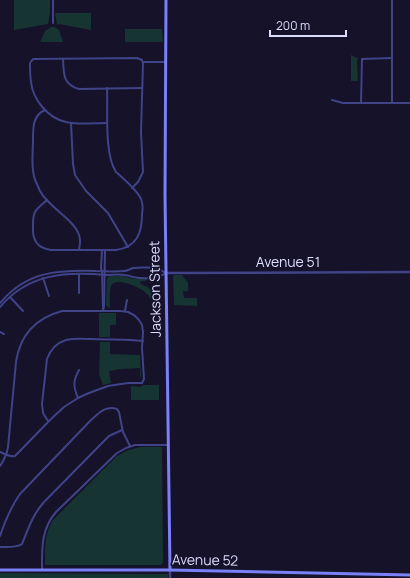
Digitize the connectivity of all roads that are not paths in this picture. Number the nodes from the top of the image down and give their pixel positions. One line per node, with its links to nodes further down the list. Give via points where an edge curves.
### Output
1 (53, 0): 4 (street)
2 (166, 0): 8 (main road, Jackson Street)
3 (392, 0): 5 (street)
4 (53, 24)
5 (392, 58): 12 (street, via 362,59); 13 (street)
6 (63, 59): 7 (street, via 136,58); 9 (street, via 64,76 73,87); 15 (street, via 33,59 30,63 33,92)
7 (143, 62): 8 (street); 10 (street)
8 (166, 62): 26 (main road, Jackson Street)
9 (107, 88): 10 (street); 17 (street)
10 (142, 88): 18 (street, via 143,172)
11 (332, 100): 12 (street)
12 (362, 103): 13 (street)
13 (392, 103): 14 (street)
14 (410, 103)
15 (45, 110): 16 (street); 19 (street, via 37,116 32,127 33,169 36,182)
16 (71, 123): 17 (street); 20 (street, via 75,175 86,191 108,213)
17 (107, 123): 18 (street, via 112,164 116,172)
18 (132, 188): 20 (street, via 139,195 143,206 139,235)
19 (46, 200): 21 (street, via 78,232); 21 (street, via 34,216 33,230 37,243 47,249)
20 (128, 247): 23 (street)
21 (79, 250): 22 (street)
22 (102, 250): 23 (street); 25 (street)
23 (105, 250): 25 (street)
24 (410, 272): 26 (street, Avenue 51)
25 (103, 273): 26 (street, via 149,278); 26 (street, via 149,268); 27 (street); 33 (street, via 67,271 44,274 9,293); 35 (street)
26 (166, 273): 44 (main road, Jackson Street)
27 (79, 274): 28 (street); 29 (street)
28 (43, 278): 30 (street); 31 (street)
29 (79, 293)
30 (49, 296)
31 (10, 297): 33 (street); 34 (street)
32 (127, 300): 36 (street)
33 (0, 305)
34 (23, 311)
35 (103, 311): 36 (street); 47 (street, via 69,310 55,313 43,318 25,336 17,356)
36 (125, 311): 39 (street, via 134,315 140,322)
37 (0, 332): 38 (street)
38 (4, 334)
39 (143, 341): 41 (street, via 144,379 141,383 108,386); 42 (street, via 69,340 60,343 52,350 45,365 42,404 43,413)
40 (79, 370): 41 (street, via 74,384)
41 (78, 398): 42 (street)
42 (48, 421): 47 (street, via 16,455)
43 (122, 430): 45 (street); 49 (street, via 119,412 115,408 103,410 91,420 20,494 8,514); 50 (street, via 109,436 36,510 22,544 15,547)
44 (168, 445): 45 (street); 53 (main road, Jackson Street)
45 (130, 446): 52 (street, via 113,456 50,519 43,540)
46 (0, 452): 47 (street)
47 (6, 455): 48 (street)
48 (0, 466)
49 (0, 536)
50 (0, 547)
51 (0, 570): 52 (main road, Avenue 52)
52 (42, 570): 53 (main road, Avenue 52)
53 (170, 570): 55 (main road, Avenue 52); 56 (street, Jackson Street)
54 (410, 575): 55 (main road, Avenue 52)
55 (398, 576)
56 (170, 578)

